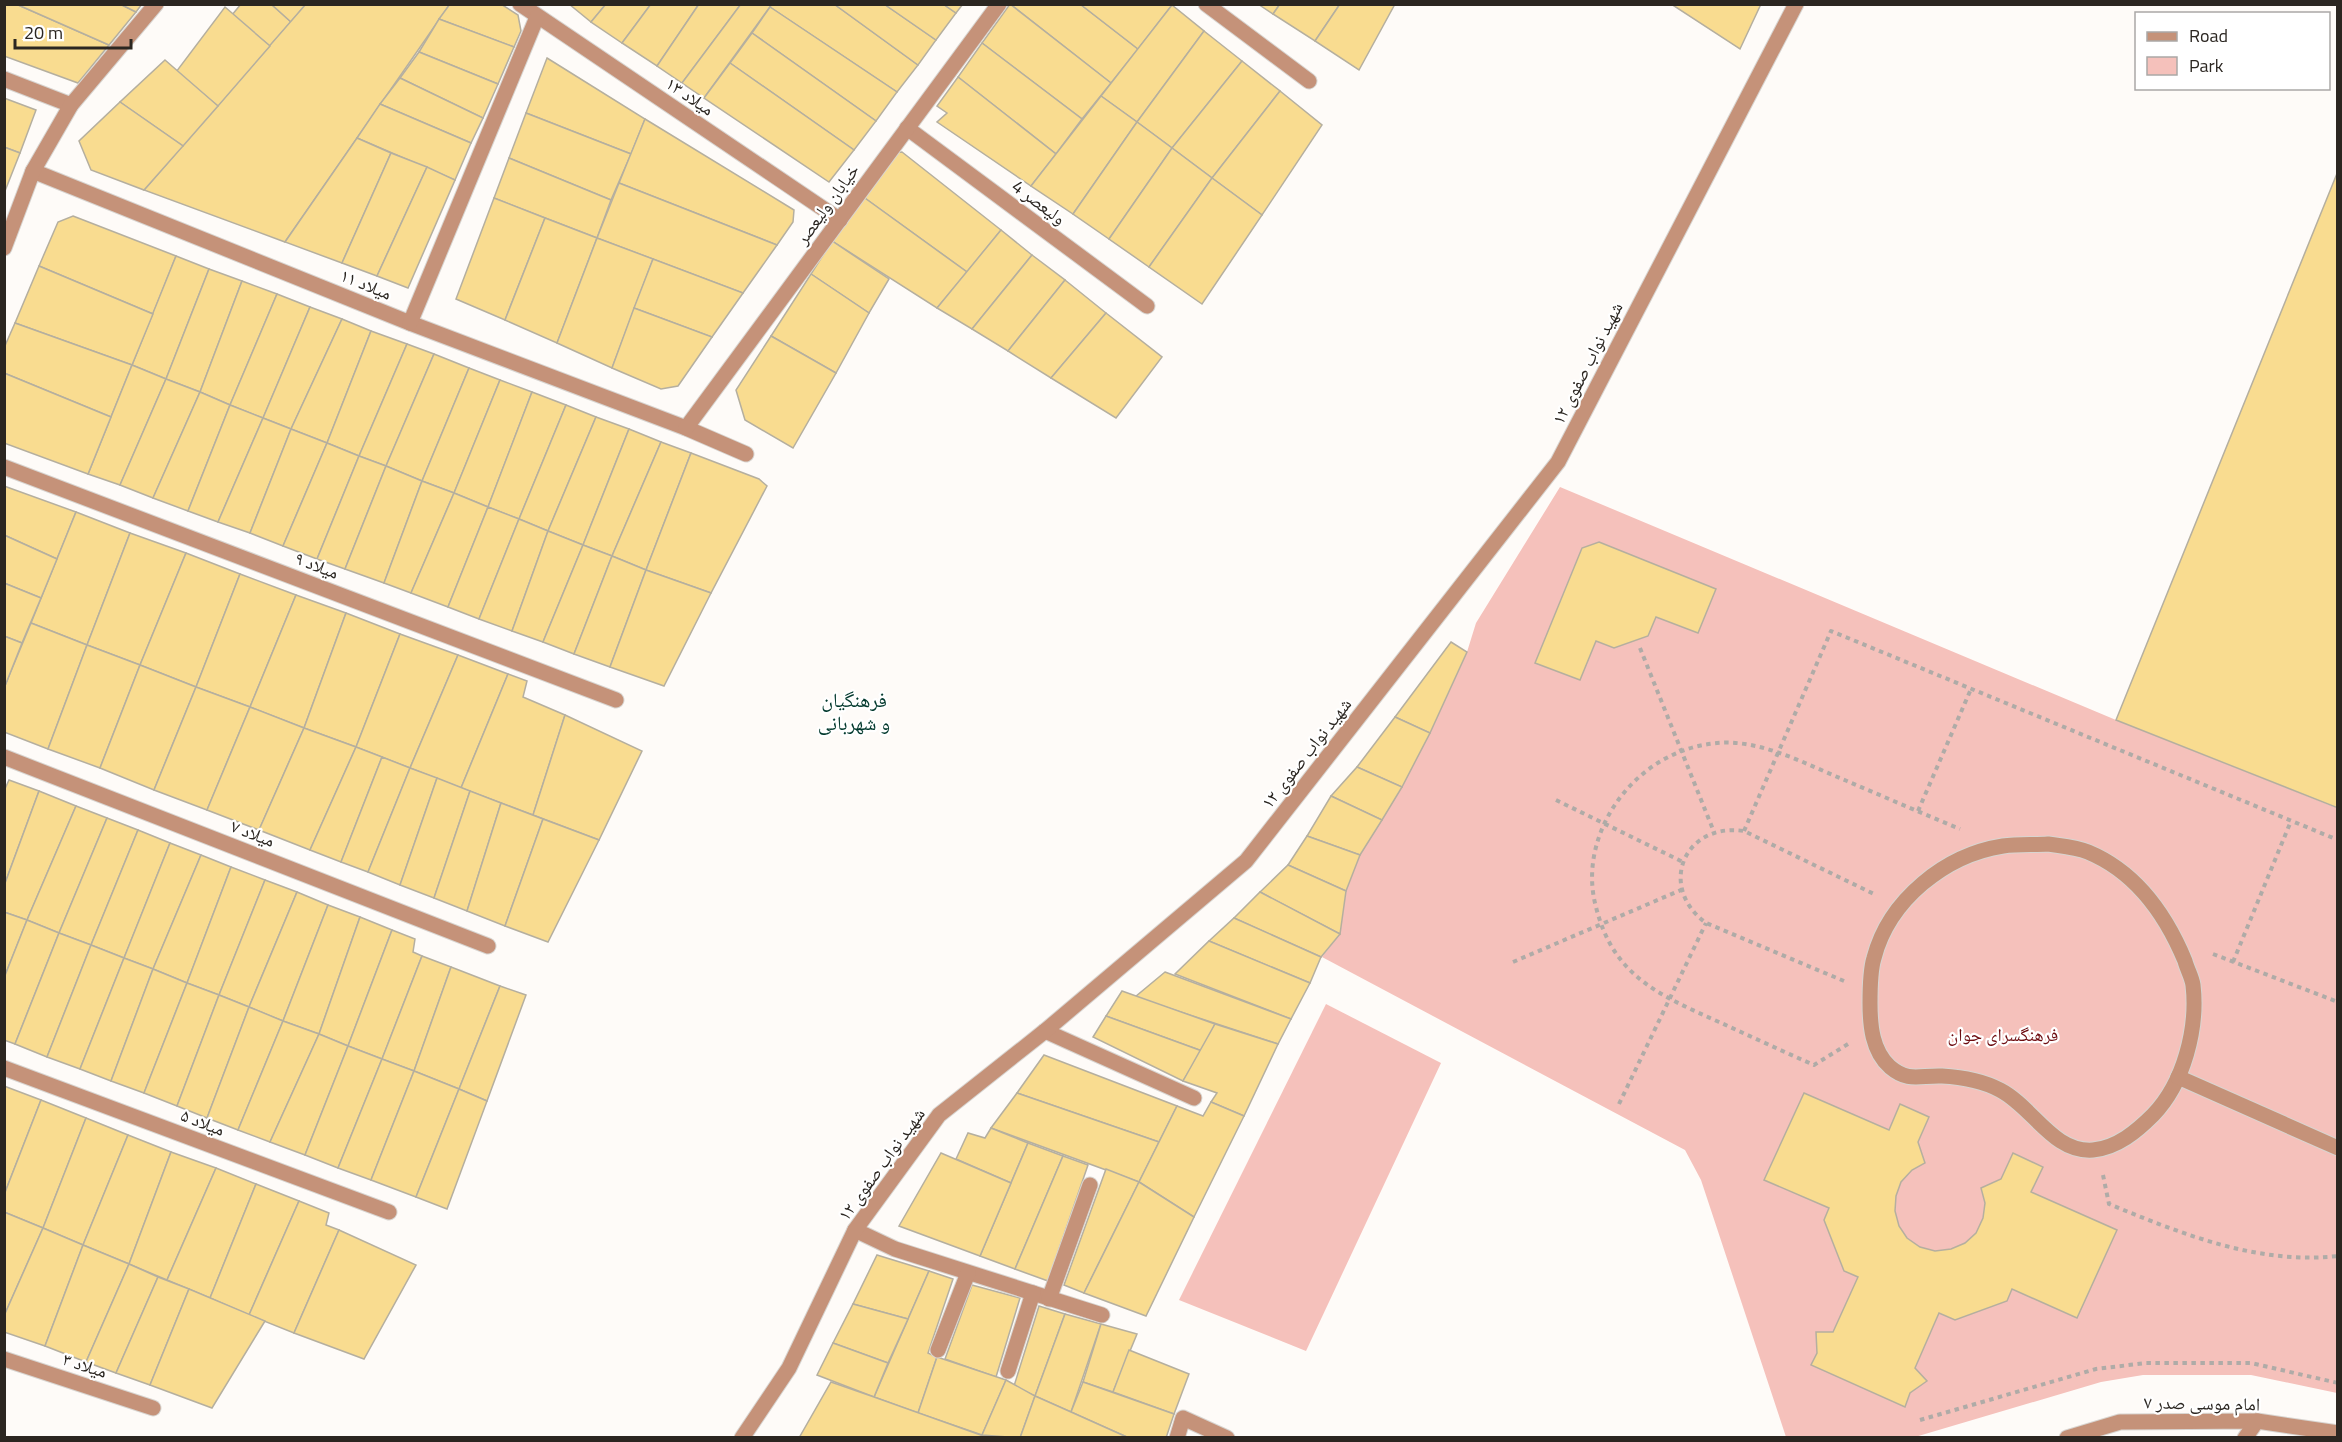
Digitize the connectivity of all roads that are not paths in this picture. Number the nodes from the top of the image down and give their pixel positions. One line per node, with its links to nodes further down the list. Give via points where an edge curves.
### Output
1 (156, 4): 9 (street)
2 (520, 4): 6 (street, میلاد ۱۳)
3 (999, 4): 10 (street, خیابان ولیعصر)
4 (1206, 4): 8 (street)
5 (1796, 4): 22 (street, شهید نواب صفوی ۱۲, via 1558,462 1246,861)
6 (537, 17): 12 (street, میلاد ۱۳); 15 (street)
7 (4, 79): 9 (street)
8 (1309, 81)
9 (71, 105): 11 (street)
10 (908, 128): 12 (street, خیابان ولیعصر); 14 (street, ولیعصر 4)
11 (33, 171): 13 (street); 15 (street, میلاد ۱۱)
12 (840, 220): 16 (street, خیابان ولیعصر)
13 (4, 248)
14 (1147, 306)
15 (410, 323): 16 (street, میلاد ۱۱)
16 (686, 428): 17 (street, میلاد ۱۱)
17 (746, 454)
18 (4, 467): 19 (street, میلاد ۹)
19 (616, 700)
20 (4, 757): 21 (street, میلاد ۷)
21 (488, 946)
22 (1045, 1031): 25 (street); 29 (street, شهید نواب صفوی ۱۲, via 939,1115)
23 (4, 1068): 28 (street, میلاد ۵)
24 (2178, 1077): 24 (street, via 2192,1030 2193,983 2176,939 2137,884 2087,852 2048,844 2002,846 1957,861 1912,890 1889,922 1873,958 1869,1031 1887,1065 1903,1077 1952,1077 1998,1089 2023,1104 2059,1140 2075,1150 2096,1150 2139,1130 2159,1108); 26 (street)
25 (1194, 1098)
26 (2337, 1148)
27 (1090, 1185): 32 (street)
28 (389, 1212)
29 (855, 1230): 30 (street, via 895,1249); 40 (street, شهید نواب صفوی ۱۲, via 789,1368)
30 (968, 1273): 31 (street); 34 (street)
31 (1034, 1293): 32 (street); 36 (street)
32 (1049, 1299): 33 (street)
33 (1102, 1315)
34 (938, 1350)
35 (4, 1359): 37 (street, میلاد ۳)
36 (1008, 1371)
37 (153, 1408)
38 (2257, 1421): 39 (street, امام موسی صدر ۷); 43 (street, امام موسی صدر ۷, via 2120,1422); 44 (street); 45 (street)
39 (2337, 1433)
40 (742, 1437)
41 (1177, 1437): 42 (street, via 1183,1418)
42 (1227, 1437)
43 (2067, 1437)
44 (2245, 1437)
45 (2256, 1437)

